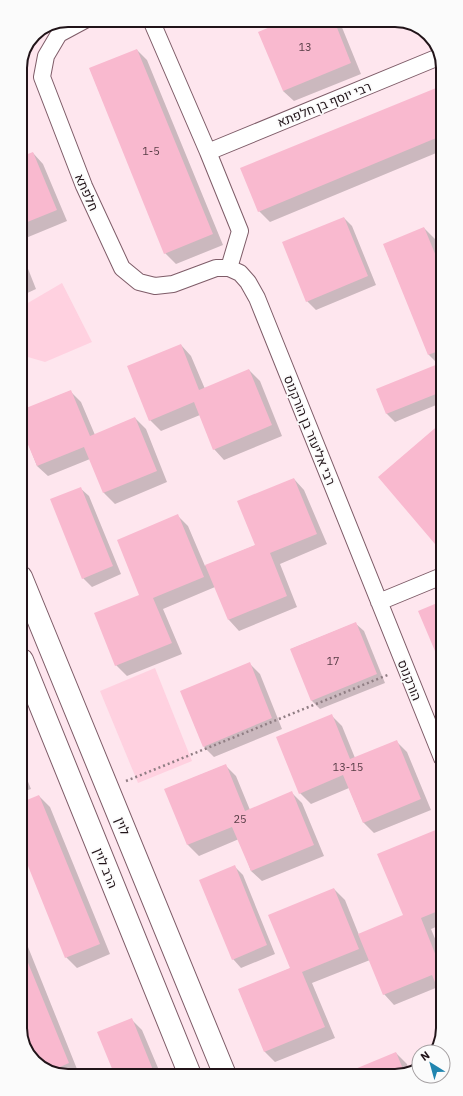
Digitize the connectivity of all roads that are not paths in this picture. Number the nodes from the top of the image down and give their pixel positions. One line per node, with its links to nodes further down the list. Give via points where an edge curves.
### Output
1 (72, 27): 5 (street, חלפתא, via 59,34 46,56 42,77 84,186 122,268 139,282 155,286 173,284 216,268)
2 (155, 27): 4 (street)
3 (435, 58): 4 (street, רבי יוסף בן חלפתא)
4 (208, 152): 5 (street, via 240,231)
5 (230, 268): 8 (street, רבי אליעזר בן הורקנוס, via 240,273 257,298)
6 (436, 578): 8 (street)
7 (27, 592): 12 (main road, לוין)
8 (379, 602): 10 (street, הורקנוס)
9 (27, 672): 11 (main road, הרב לוין)
10 (436, 743)
11 (188, 1069)
12 (223, 1069)

